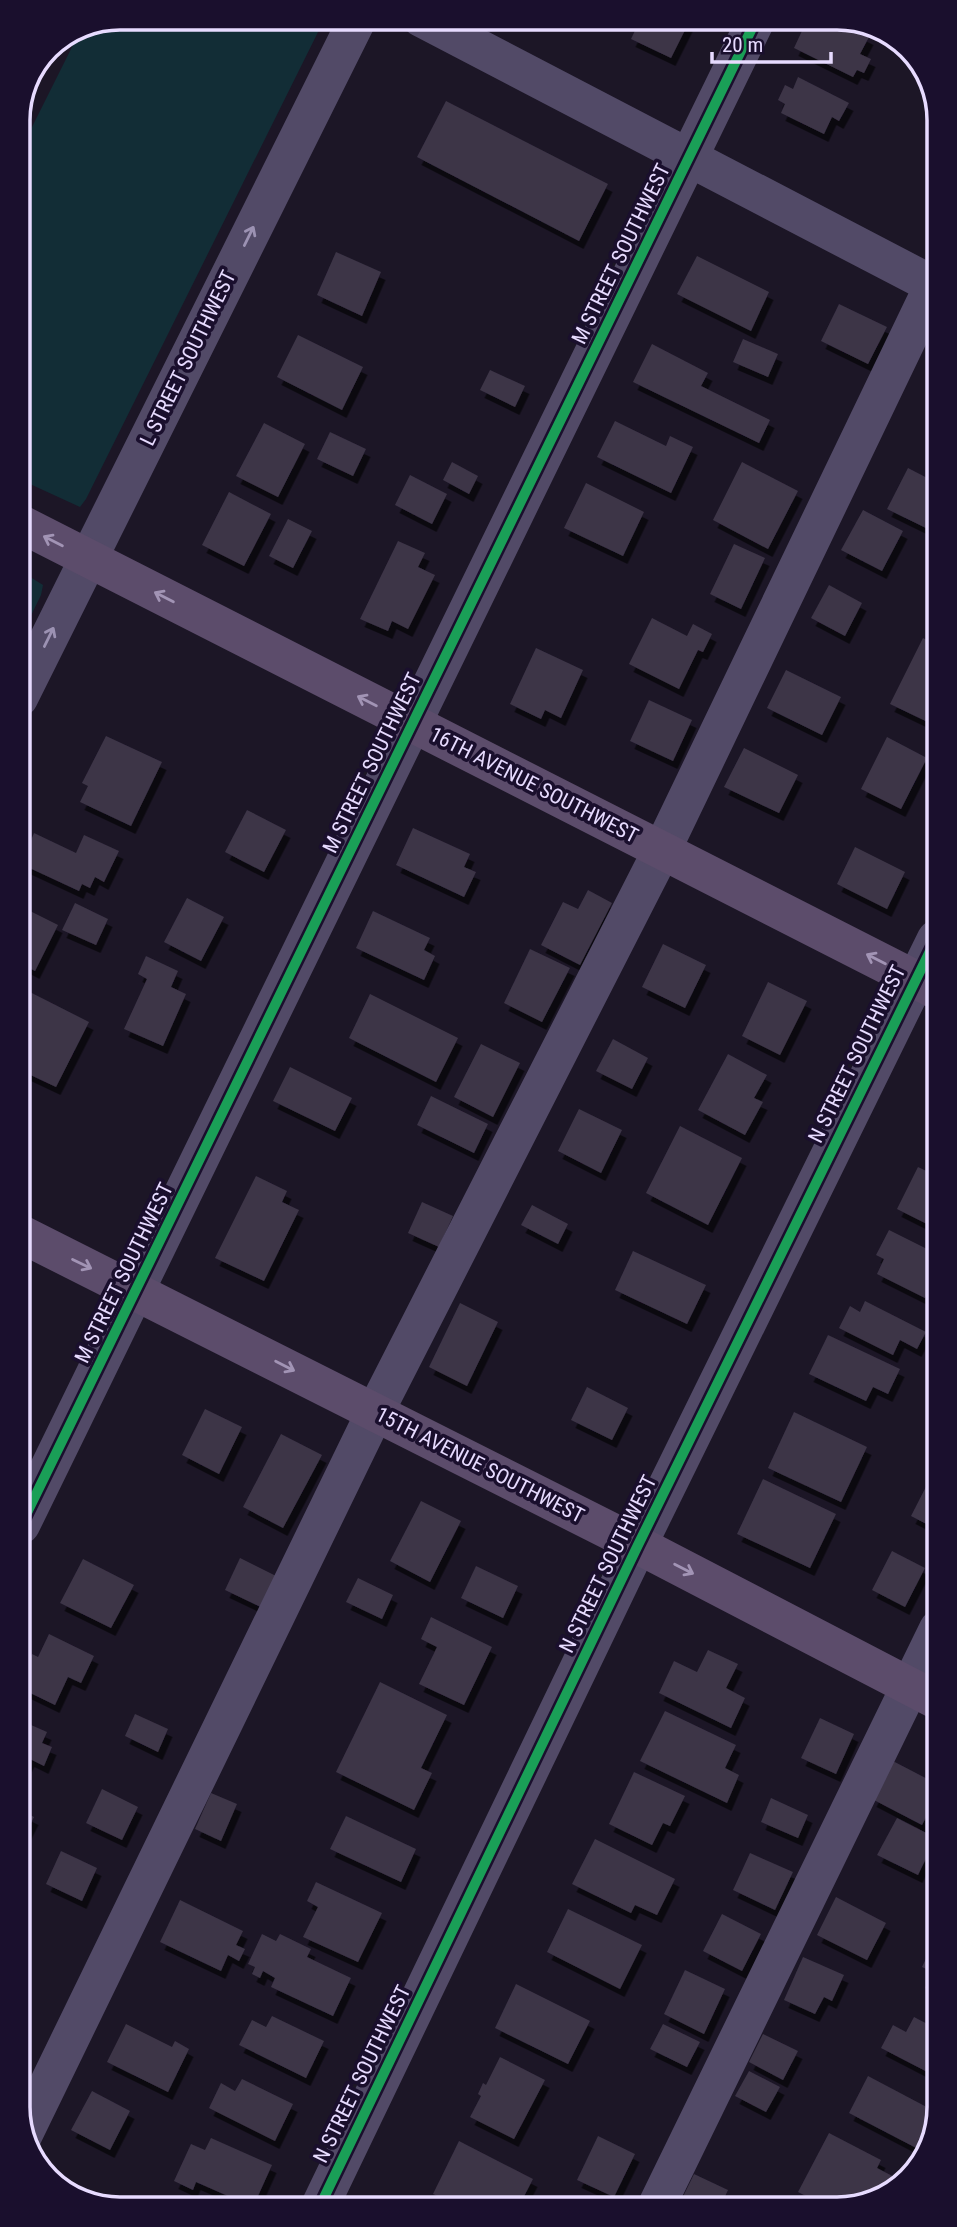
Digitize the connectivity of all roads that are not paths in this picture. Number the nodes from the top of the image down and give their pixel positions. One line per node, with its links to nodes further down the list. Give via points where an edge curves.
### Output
1 (352, 30): 8 (street, L STREET SOUTHWEST, one-way to 1)
2 (444, 30): 4 (street)
3 (751, 30): 4 (street, M STREET SOUTHWEST)
4 (689, 158): 5 (street); 10 (street, M STREET SOUTHWEST)
5 (927, 281)
6 (927, 300): 11 (street)
7 (30, 529): 8 (main road, 16TH AVENUE SOUTHWEST, one-way to 7)
8 (88, 559): 9 (street, L STREET SOUTHWEST, one-way to 8); 10 (main road, 16TH AVENUE SOUTHWEST, one-way to 8)
9 (30, 676)
10 (413, 724): 11 (main road, 16TH AVENUE SOUTHWEST); 14 (street, M STREET SOUTHWEST)
11 (662, 850): 12 (main road, 16TH AVENUE SOUTHWEST, one-way to 11); 15 (street)
12 (926, 985): 17 (street, N STREET SOUTHWEST)
13 (30, 1238): 14 (main road, 15TH AVENUE SOUTHWEST, one-way to 14)
14 (136, 1291): 15 (main road, 15TH AVENUE SOUTHWEST, one-way to 15); 16 (street, M STREET SOUTHWEST)
15 (375, 1412): 17 (main road, 15TH AVENUE SOUTHWEST); 19 (street)
16 (30, 1507)
17 (638, 1545): 18 (main road, 15TH AVENUE SOUTHWEST, one-way to 18); 20 (street, N STREET SOUTHWEST)
18 (924, 1693): 21 (street)
19 (31, 2120)
20 (324, 2197)
21 (662, 2197)

